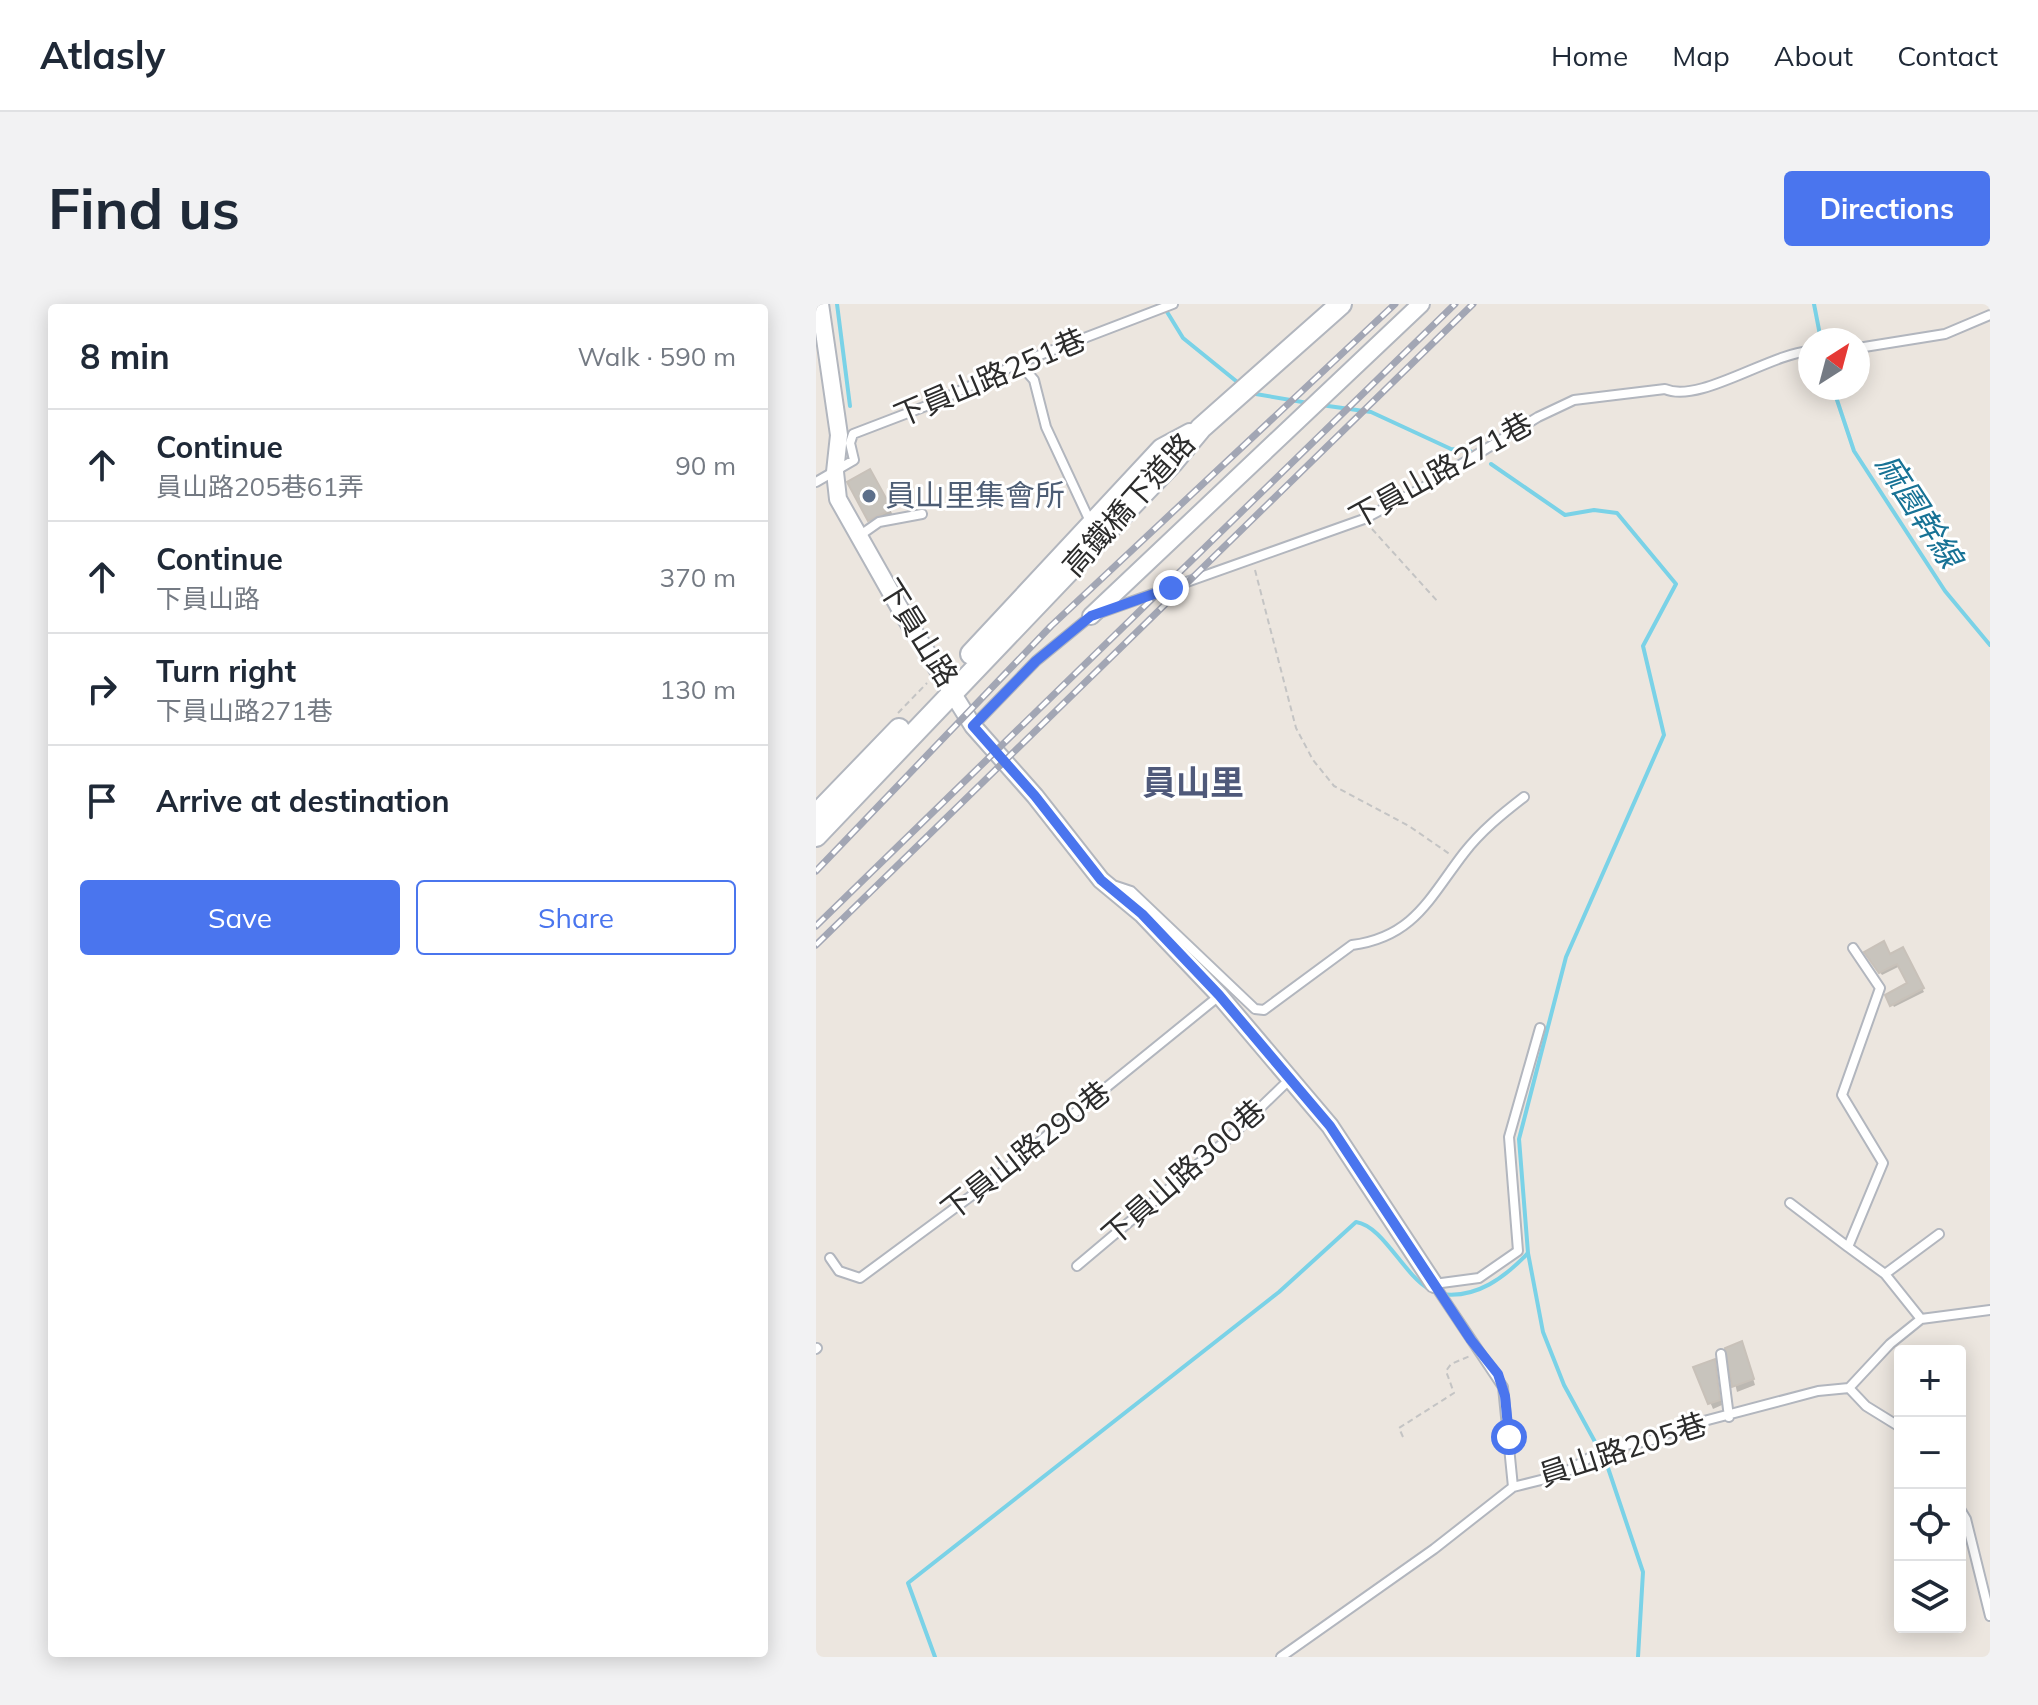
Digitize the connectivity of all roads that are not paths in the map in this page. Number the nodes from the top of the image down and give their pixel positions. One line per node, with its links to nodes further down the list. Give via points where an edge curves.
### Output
1 (820, 304): 9 (street, 下員山路, via 839,435)
2 (1341, 304): 15 (street, 高鐵橋下道路, via 1201,428 1162,449)
3 (1421, 304): 14 (street)
4 (1172, 305): 8 (lane, 下員山路251巷)
5 (1990, 315): 6 (lane, via 1945,334)
6 (1870, 346)
7 (1798, 352): 14 (lane, 下員山路271巷, via 1713,386 1675,394 1665,389 1574,400 1364,519)
8 (1019, 363): 9 (lane, 下員山路251巷, via 853,434 854,460); 12 (lane, via 1034,380 1046,427)
9 (835, 472): 10 (lane); 13 (street, 下員山路, via 843,514)
10 (816, 482)
11 (922, 514): 13 (lane, via 879,522)
12 (1088, 517)
13 (859, 536): 15 (street, 下員山路)
14 (1091, 616): 16 (lane, 下員山路271巷, via 1036,661)
15 (950, 686): 16 (street, 下員山路); 18 (street, 高鐵橋下道路); 19 (street, 高鐵橋下道路)
16 (973, 726): 20 (street, 下員山路)
17 (1524, 797): 20 (lane, via 1459,860 1409,925 1352,945 1264,1010 1255,1009 1131,891)
18 (816, 815)
19 (816, 836)
20 (1101, 880): 22 (street, 下員山路, via 1142,914)
21 (1853, 948): 27 (lane, via 1880,988 1842,1095 1883,1163)
22 (1219, 995): 24 (street, 下員山路); 28 (lane, 下員山路290巷, via 986,1185 860,1278 839,1271)
23 (1540, 1028): 31 (lane, via 1509,1137 1518,1251 1479,1278)
24 (1291, 1079): 29 (lane, 下員山路300巷); 31 (street, 下員山路, via 1330,1126)
25 (1790, 1203): 27 (lane)
26 (1939, 1234): 30 (lane)
27 (1848, 1247): 30 (lane)
28 (830, 1258)
29 (1077, 1266)
30 (1885, 1274): 33 (lane)
31 (1434, 1284): 38 (lane, via 1503,1387)
32 (1990, 1310): 33 (lane)
33 (1921, 1319): 35 (lane)
34 (1721, 1354): 36 (lane)
35 (1849, 1388): 36 (lane, 員山路205巷, via 1818,1391); 37 (lane)
36 (1729, 1417): 38 (lane, 員山路205巷, via 1604,1449 1561,1475)
37 (1894, 1423)
38 (1513, 1487): 41 (lane, 員山路205巷)
39 (1966, 1530): 40 (lane)
40 (1990, 1616)
41 (1281, 1657)

